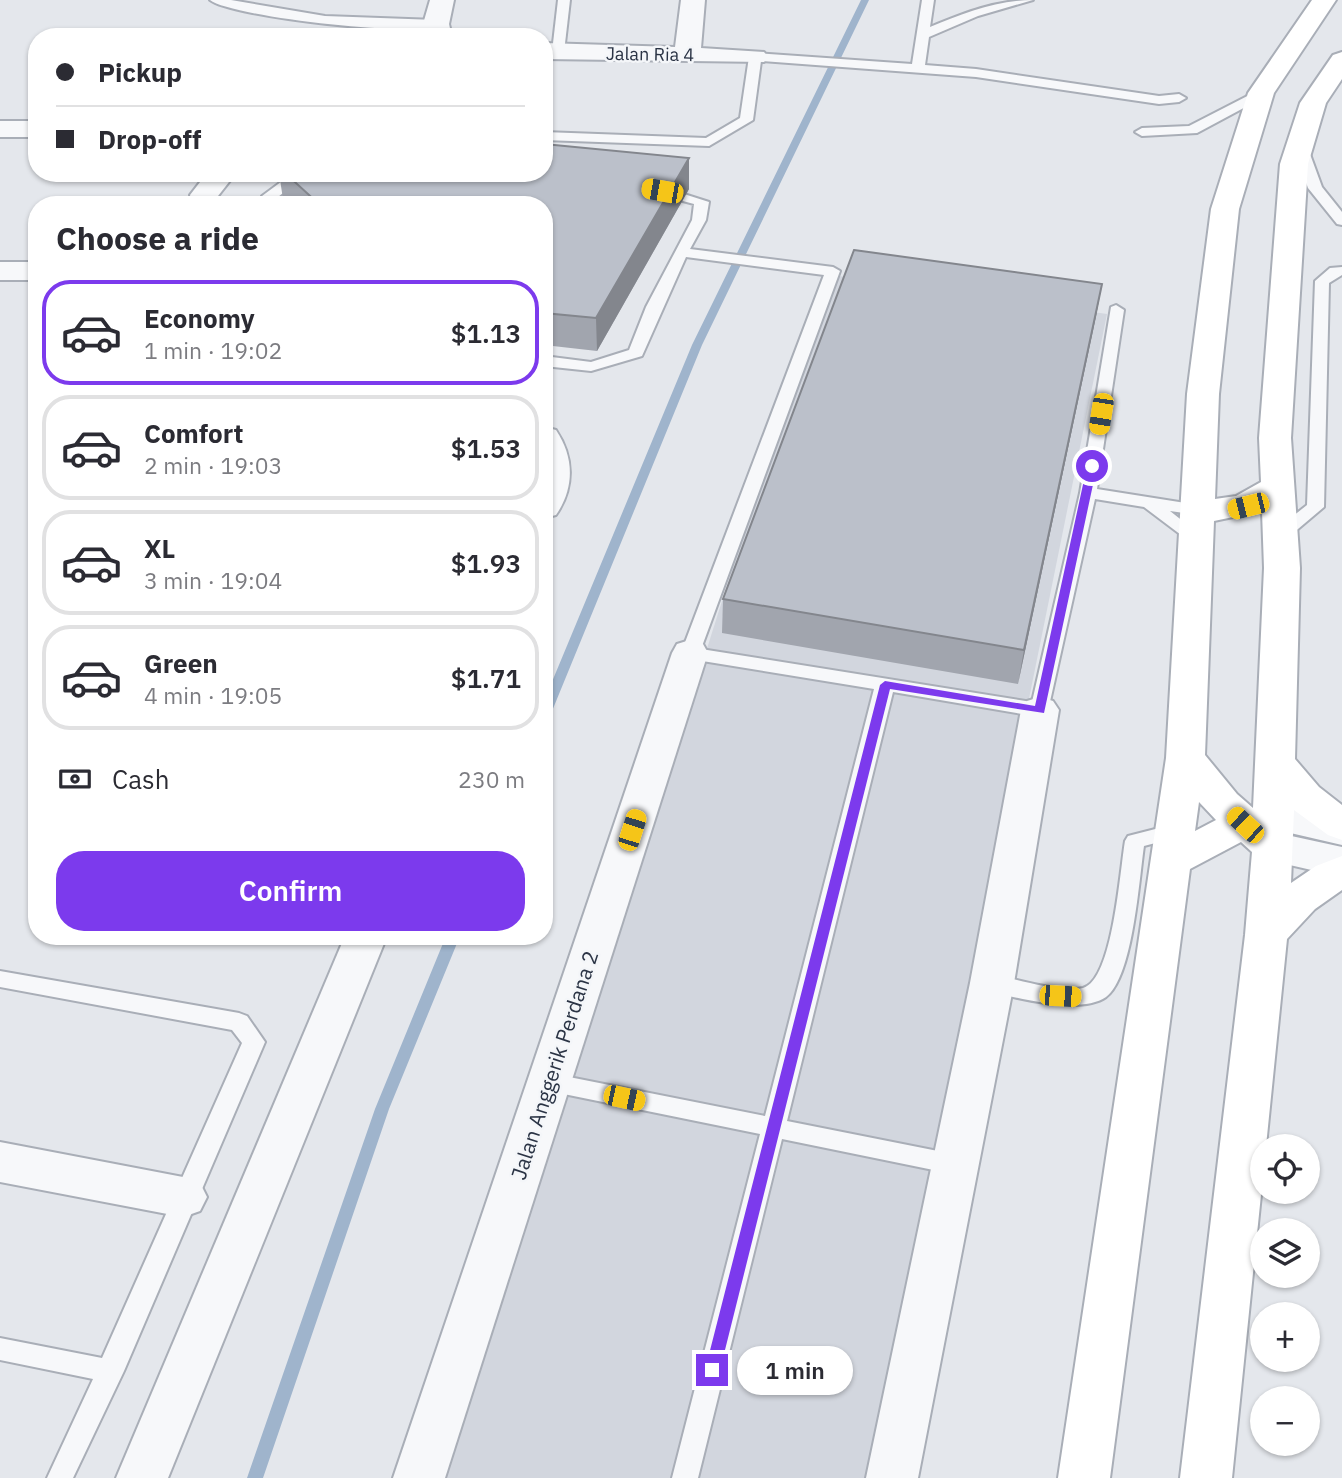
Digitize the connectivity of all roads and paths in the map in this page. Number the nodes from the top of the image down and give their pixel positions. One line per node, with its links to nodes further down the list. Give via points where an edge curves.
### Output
1 (216, 0): 7 (lane, via 313,21 373,25)
2 (564, 0): 9 (lane)
3 (693, 0): 11 (street)
4 (928, 0): 8 (lane)
5 (1027, 0): 8 (lane, via 974,13)
6 (1324, 0): 15 (street)
7 (439, 20)
8 (923, 35): 14 (lane)
9 (553, 44)
10 (553, 52): 11 (street, Jalan Ria 4)
11 (687, 54): 12 (street, Jalan Ria 4)
12 (755, 58): 14 (lane); 20 (lane, via 746,120 709,142)
13 (1342, 60): 21 (street, via 1313,103)
14 (918, 67): 16 (lane, via 1160,100)
15 (1261, 93): 19 (lane, via 1192,130); 39 (street, via 1225,209 1203,394)
16 (1179, 98)
17 (0, 129): 18 (street)
18 (28, 129)
19 (1142, 132)
20 (553, 136)
21 (1300, 146): 27 (lane, via 1315,188); 36 (street, via 1294,164 1275,438)
22 (215, 182): 25 (street)
23 (290, 182): 26 (lane)
24 (649, 188): 28 (lane, via 702,202 699,220)
25 (204, 196)
26 (271, 196)
27 (1342, 221)
28 (681, 252): 33 (lane, via 636,354 606,366 575,369); 41 (lane, via 833,271)
29 (0, 271): 30 (street)
30 (28, 271)
31 (1342, 271): 40 (lane, via 1322,281 1315,507)
32 (1116, 310): 37 (lane)
33 (553, 364)
34 (553, 450): 35 (street)
35 (553, 486)
36 (1277, 486): 39 (street, via 1248,506); 40 (street)
37 (1088, 493): 38 (lane); 43 (lane)
38 (1148, 502): 39 (lane); 39 (lane)
39 (1197, 526): 44 (street)
40 (1279, 536): 45 (street)
41 (690, 653): 42 (lane); 55 (street, Jalan Anggerik Perdana 2)
42 (885, 685): 43 (lane); 56 (lane)
43 (1040, 710): 54 (street)
44 (1185, 758): 47 (street, via 1209,790); 48 (street)
45 (1276, 761): 46 (street, via 1291,786); 47 (street)
46 (1342, 828): 47 (street)
47 (1264, 829): 48 (street); 49 (street); 51 (street)
48 (1173, 846): 54 (lane, via 1135,841 1116,964 1100,990 1083,997 1060,996); 67 (street)
49 (1342, 862)
50 (1342, 871): 51 (street, via 1290,904)
51 (1266, 935): 68 (street)
52 (362, 945): 63 (street)
53 (0, 979): 59 (lane, via 239,1022 254,1042)
54 (992, 983): 58 (street)
55 (549, 1082): 56 (lane); 64 (street, Jalan Anggerik Perdana 2)
56 (773, 1128): 58 (lane); 65 (lane)
57 (0, 1162): 59 (street)
58 (953, 1164): 66 (street)
59 (183, 1197): 61 (lane)
60 (0, 1349): 61 (lane)
61 (111, 1371): 62 (lane)
62 (60, 1478)
63 (142, 1478)
64 (419, 1478)
65 (685, 1478)
66 (892, 1478)
67 (1084, 1478)
68 (1206, 1478)

